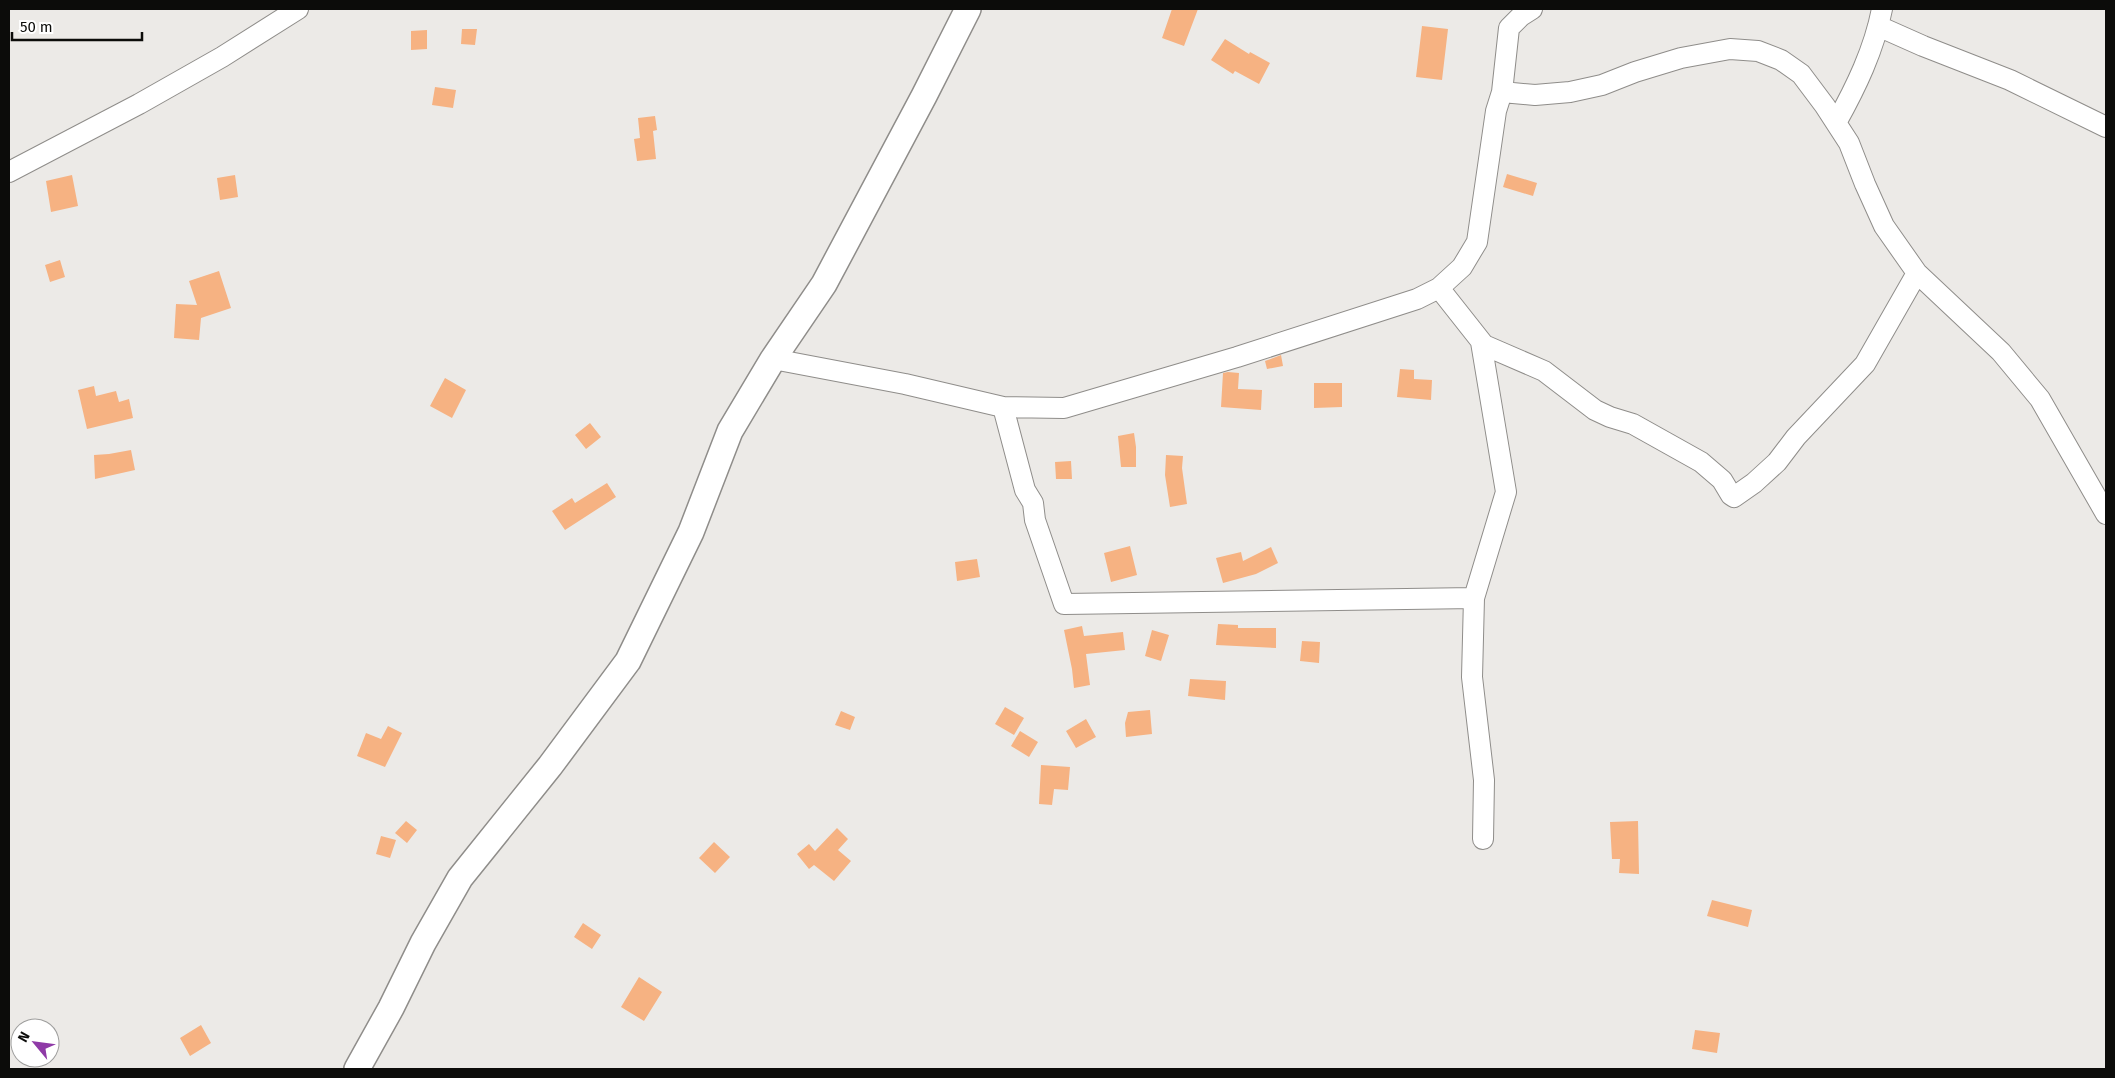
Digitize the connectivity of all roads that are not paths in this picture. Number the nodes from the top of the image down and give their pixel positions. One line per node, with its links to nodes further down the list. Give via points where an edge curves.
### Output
1 (298, 9): 9 (street, via 139,104)
2 (968, 9): 13 (street, via 824,284)
3 (1532, 9): 5 (street, via 1521,16)
4 (1880, 17): 7 (street, via 1857,86); 8 (street, via 1923,46 2010,80)
5 (1509, 18): 6 (street)
6 (1502, 92): 7 (street, via 1535,95 1570,92 1681,58 1730,49 1758,51 1781,60 1801,74); 11 (street, via 1496,110 1477,242 1462,267)
7 (1836, 123): 10 (street, via 1849,143 1884,226)
8 (2106, 127)
9 (9, 172)
10 (1916, 273): 12 (street, via 1864,364 1776,462 1734,497 1722,480 1701,462 1633,424 1595,410 1544,371); 15 (street, via 2001,352 2040,398)
11 (1439, 288): 12 (street); 14 (street, via 1408,302 1237,357 1064,408)
12 (1481, 342): 16 (street, via 1506,492)
13 (773, 359): 14 (street); 18 (street, via 730,431 691,532 628,662 460,878)
14 (1003, 407): 16 (street, via 1025,490 1033,503 1034,520 1064,604)
15 (2106, 514)
16 (1474, 598): 17 (street, via 1472,677 1484,780)
17 (1483, 839)
18 (357, 1069)

